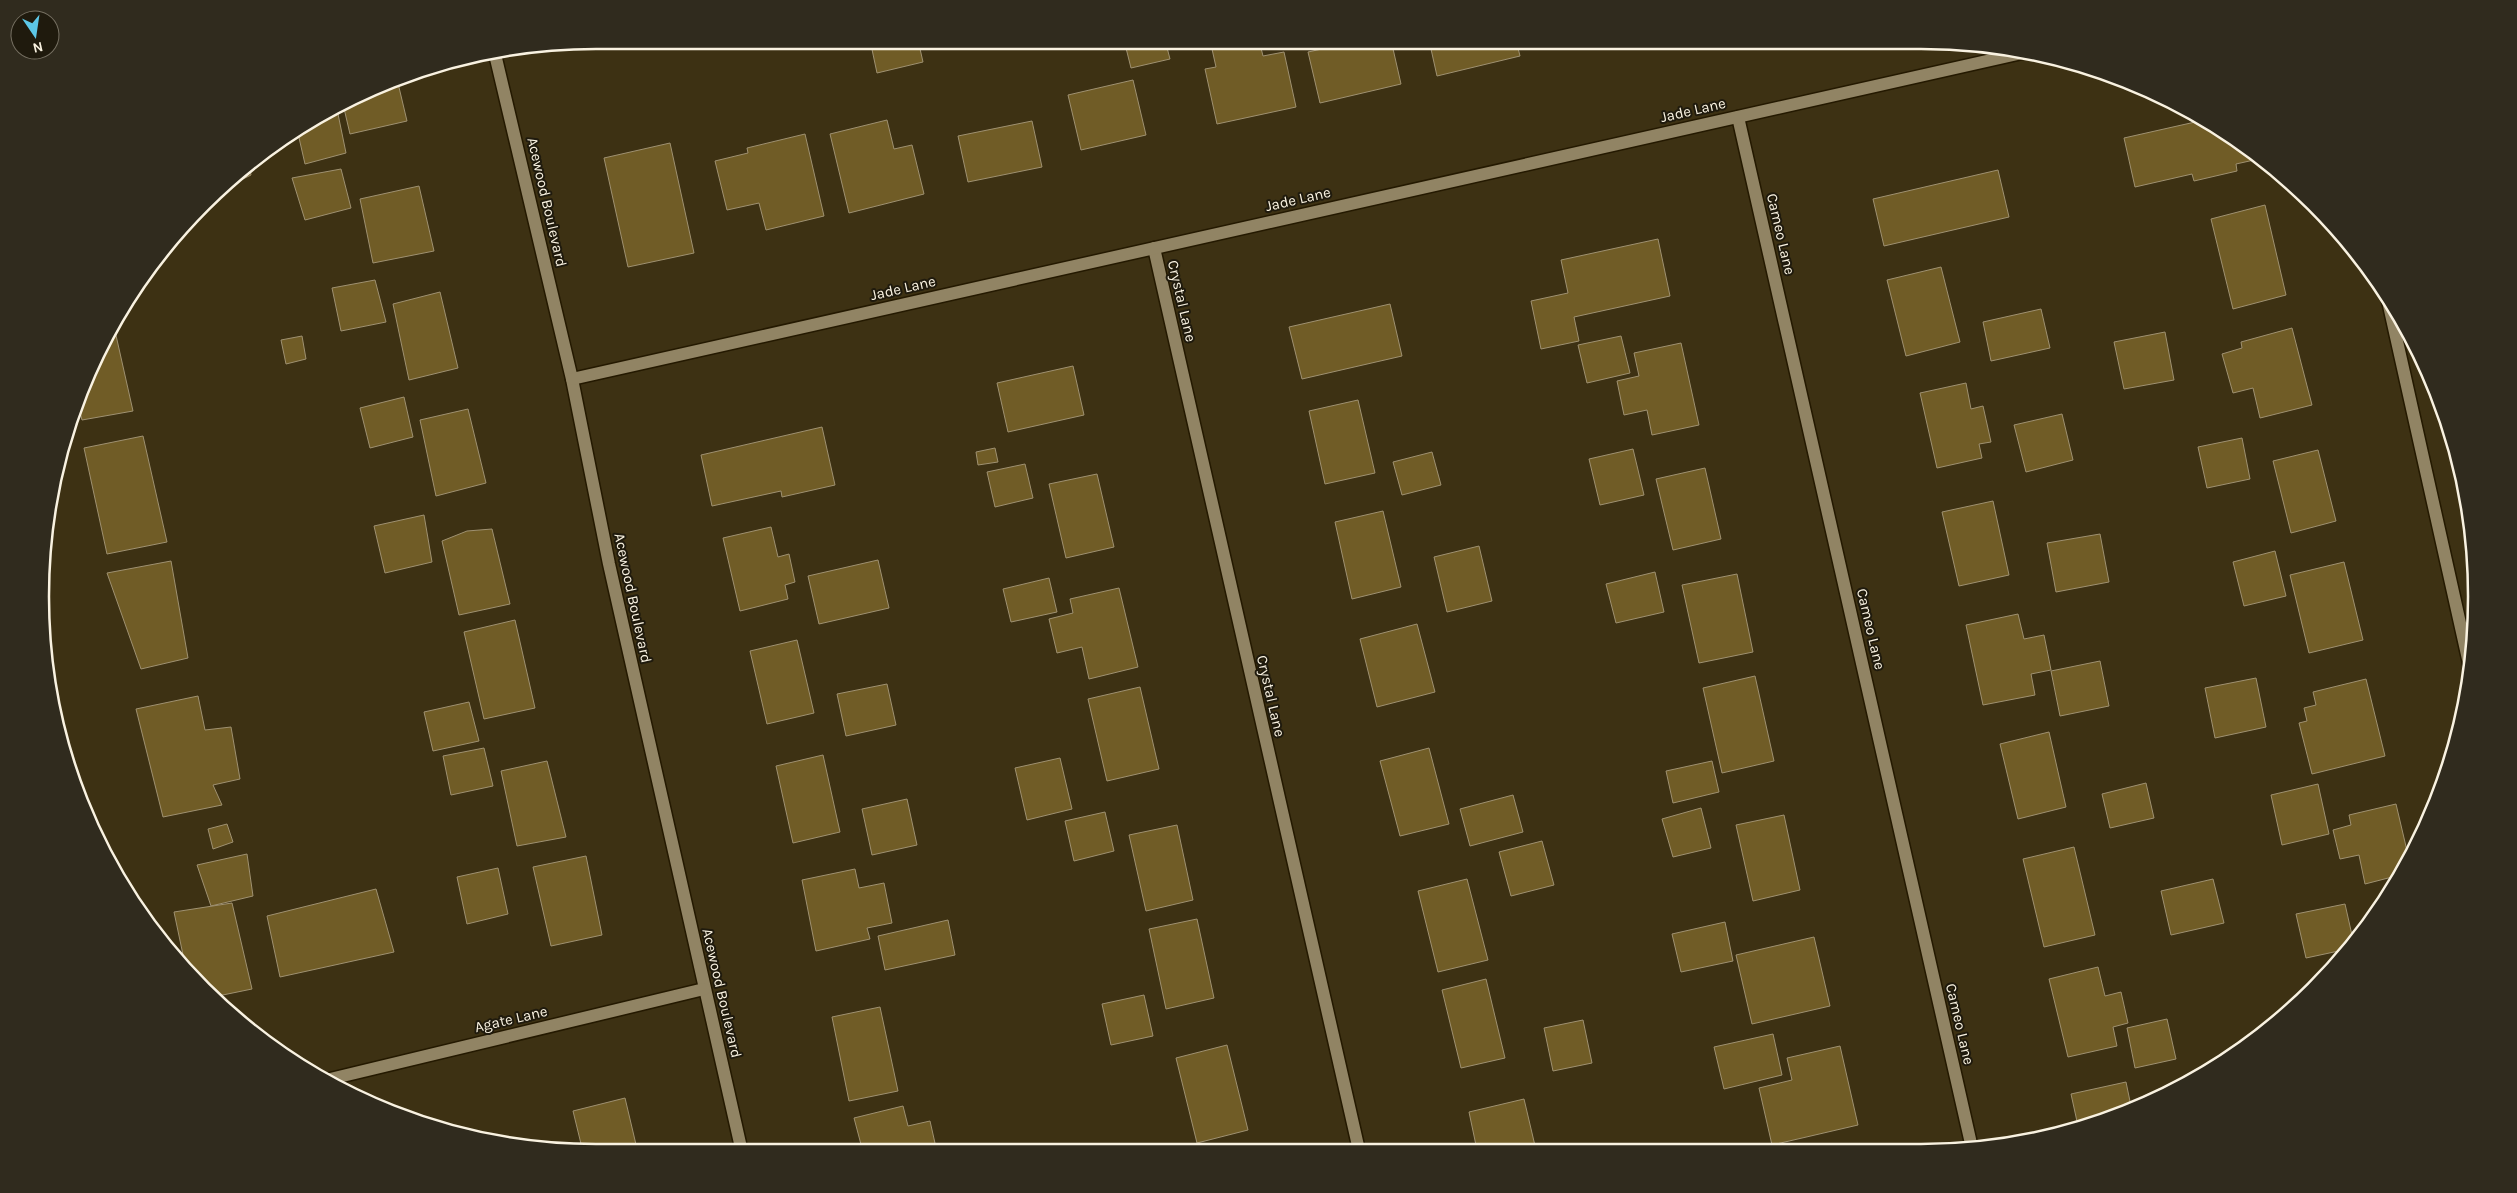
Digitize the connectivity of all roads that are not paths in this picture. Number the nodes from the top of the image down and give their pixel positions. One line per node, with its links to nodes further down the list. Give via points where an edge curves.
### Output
1 (2009, 56): 3 (street, Jade Lane)
2 (496, 58): 6 (street, Acewood Boulevard)
3 (1738, 117): 4 (street, Jade Lane); 10 (street, Cameo Lane)
4 (1154, 248): 6 (street, Jade Lane); 12 (street, Crystal Lane)
5 (2392, 318): 7 (street)
6 (572, 379): 8 (street, Acewood Boulevard, via 609,564)
7 (2466, 648)
8 (704, 989): 9 (street, Agate Lane); 11 (street, Acewood Boulevard)
9 (335, 1078)
10 (1971, 1142)
11 (740, 1144)
12 (1358, 1144)

